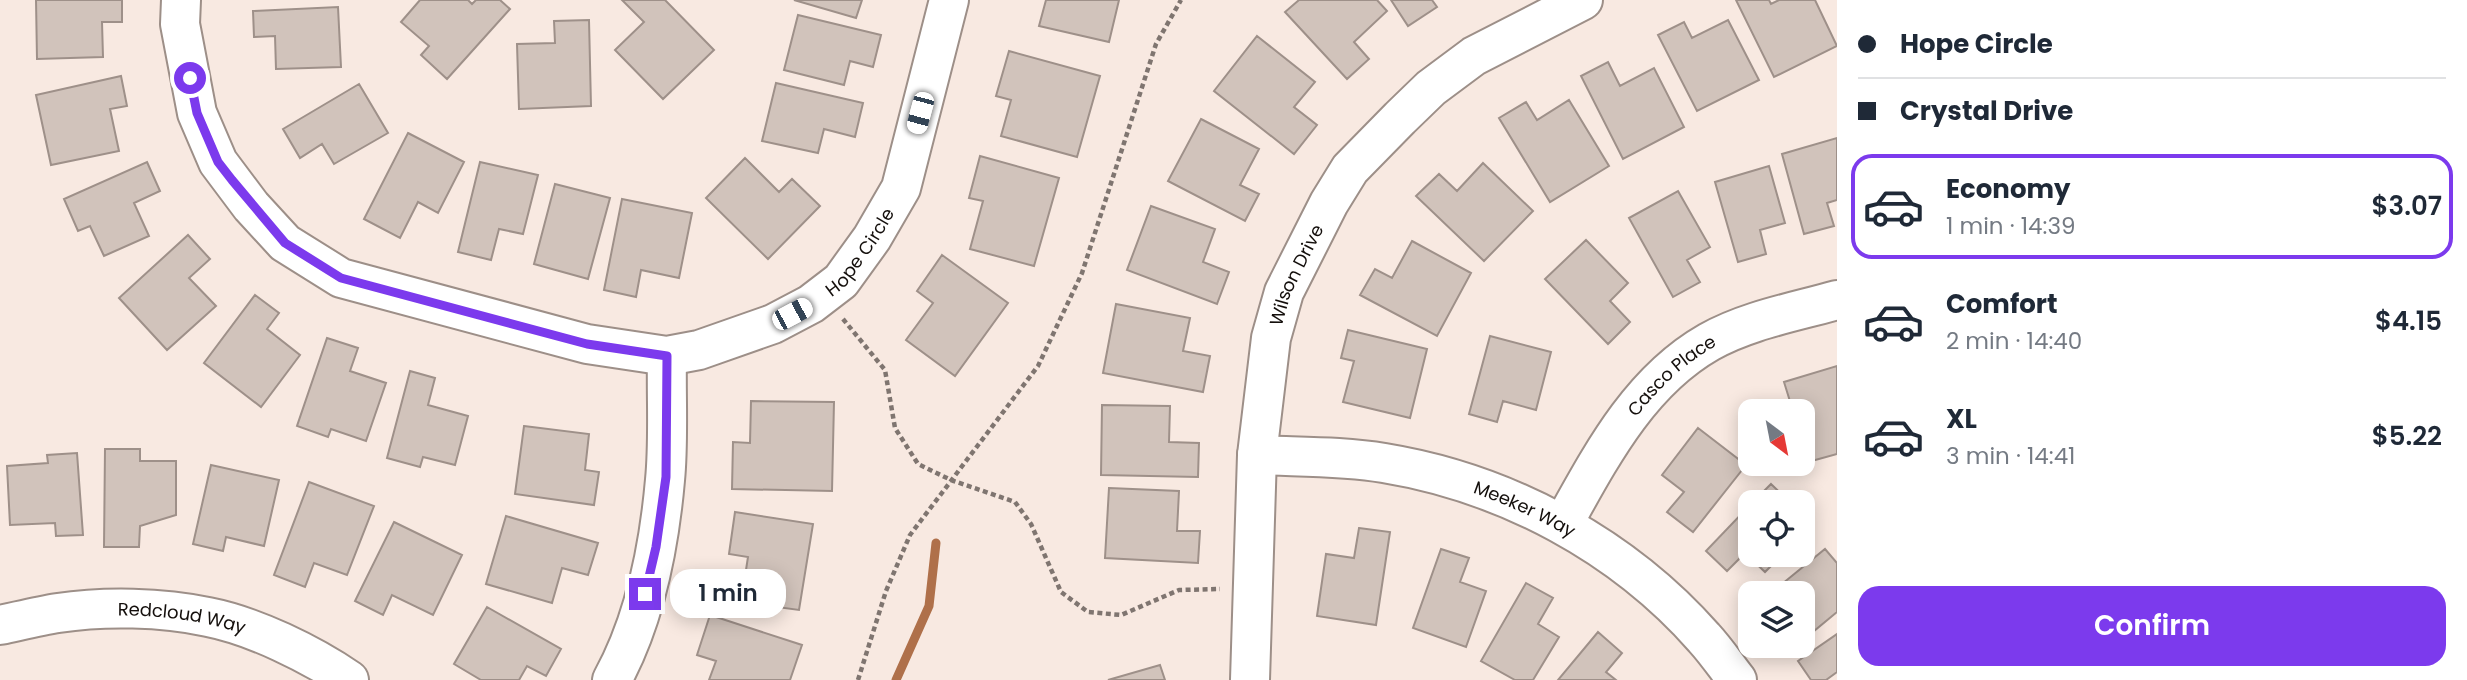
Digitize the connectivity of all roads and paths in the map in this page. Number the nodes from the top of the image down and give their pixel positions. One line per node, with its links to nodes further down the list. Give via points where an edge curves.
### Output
1 (181, 0): 7 (street, Hope Circle, via 180,23 197,113 218,162 285,243 341,278 587,344)
2 (949, 0): 5 (street, Hope Circle, via 901,188 841,281)
3 (1181, 0): 9 (path, via 1156,44 1082,273 1038,366)
4 (1583, 0): 8 (street, Wilson Drive, via 1474,56 1431,88 1355,162 1284,292 1271,338)
5 (823, 295): 7 (street, Hope Circle, via 773,324 699,350); 9 (path, via 885,370 895,428 918,464)
6 (1837, 300): 10 (street, Casco Place, via 1737,330 1676,366 1614,435)
7 (667, 356): 14 (street, via 666,477 656,547 641,613)
8 (1257, 455): 10 (street, Meeker Way, via 1384,463 1433,472 1486,488); 11 (street, Wilson Drive)
9 (951, 480): 11 (path, via 1015,502 1031,524 1061,592 1088,611 1121,615 1178,590); 15 (path, via 910,535 886,590)
10 (1563, 524): 17 (street, Meeker Way, via 1617,559 1664,598)
11 (1253, 589): 16 (street, Wilson Drive)
12 (0, 625): 13 (street, Redcloud Way, via 58,613 136,609 209,617 273,639)
13 (349, 680)
14 (611, 680)
15 (858, 680)
16 (1250, 680)
17 (1737, 680)

